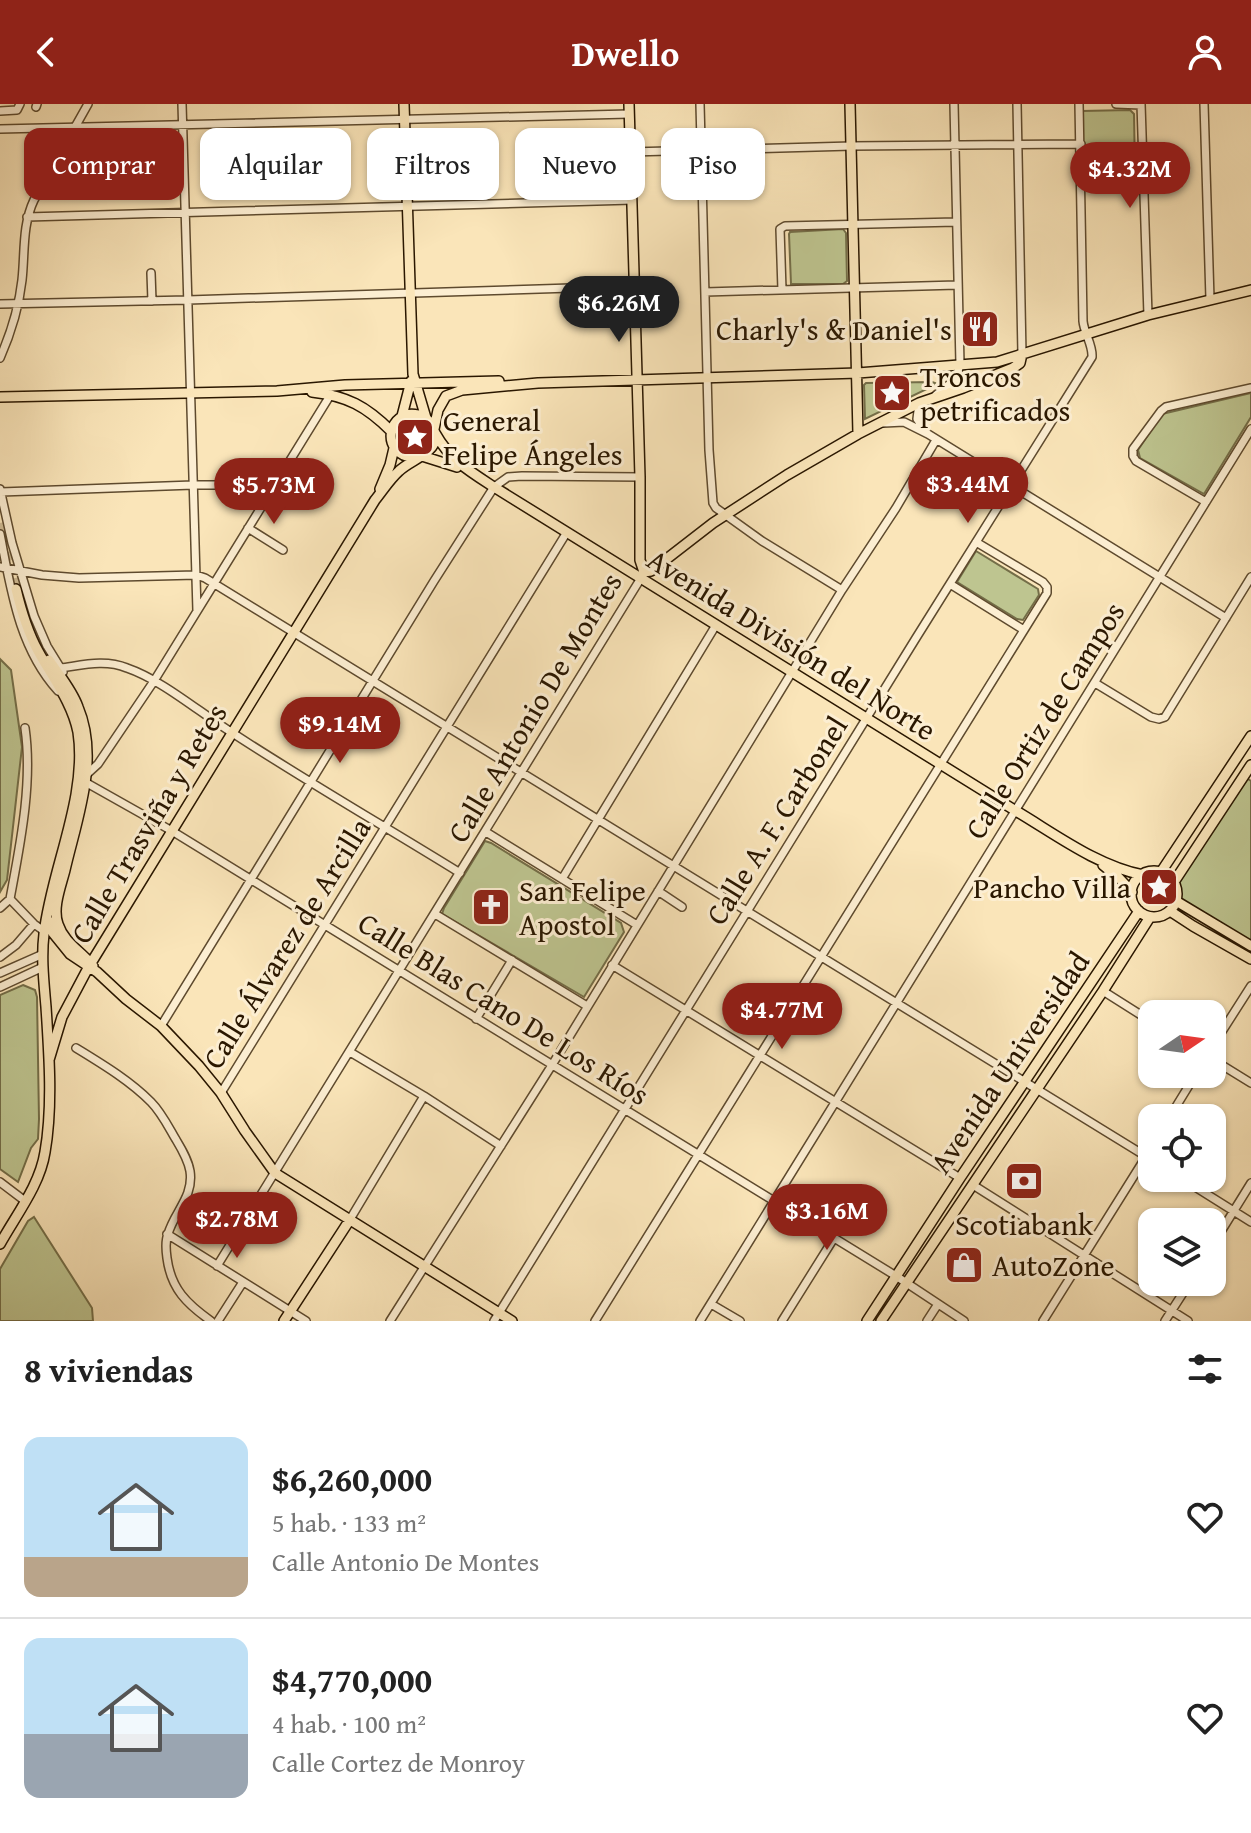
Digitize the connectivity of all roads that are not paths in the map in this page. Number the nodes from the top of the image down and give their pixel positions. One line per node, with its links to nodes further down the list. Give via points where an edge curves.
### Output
1 (88, 104): 17 (street)
2 (182, 104): 16 (street)
3 (404, 104): 15 (main road)
4 (700, 104): 18 (street)
5 (850, 104): 24 (main road)
6 (954, 104): 22 (street)
7 (1017, 104): 21 (street)
8 (1079, 104): 23 (street, Calle A. F. Carbonel)
9 (1116, 104): 10 (street)
10 (1141, 104): 26 (street)
11 (1204, 104): 45 (street)
12 (19, 107): 14 (street)
13 (629, 109): 15 (street)
14 (0, 111)
15 (405, 118): 16 (street); 32 (main road)
16 (182, 125): 17 (street); 33 (street)
17 (76, 128)
18 (701, 128)
19 (0, 129): 20 (street)
20 (24, 129)
21 (1018, 143): 22 (street); 23 (street); 52 (street)
22 (955, 144): 24 (street); 35 (street)
23 (1081, 144): 27 (street, Calle A. F. Carbonel)
24 (852, 146): 25 (street); 36 (main road)
25 (765, 148)
26 (1145, 182): 27 (street); 50 (street)
27 (1081, 183): 51 (street, Calle A. F. Carbonel)
28 (34, 200): 34 (street)
29 (632, 200): 31 (street); 39 (main road, Calle Antonio De Montes)
30 (703, 200): 43 (street)
31 (583, 201): 32 (street)
32 (408, 205): 33 (street); 44 (main road)
33 (185, 213): 34 (street); 46 (street)
34 (27, 217): 49 (street)
35 (956, 222): 36 (street); 38 (street)
36 (853, 224): 40 (main road); 41 (street, via 782,227)
37 (151, 273): 47 (street)
38 (957, 285): 40 (street); 54 (street)
39 (634, 286): 44 (street); 58 (main road, Calle Antonio De Montes)
40 (856, 288): 41 (street); 55 (main road)
41 (782, 290): 43 (street)
42 (1251, 290): 45 (main road)
43 (705, 292): 56 (street)
44 (410, 294): 46 (street); 57 (main road)
45 (1210, 299): 50 (main road)
46 (188, 300): 47 (street); 62 (street)
47 (152, 301): 49 (street)
48 (0, 304): 49 (street)
49 (18, 305): 53 (street)
50 (1148, 315): 51 (main road)
51 (1085, 335): 52 (main road); 82 (street, Calle A. F. Carbonel, via 1091,359)
52 (1022, 354): 54 (main road); 65 (main road, via 1013,368)
53 (0, 358)
54 (960, 364): 55 (main road); 65 (street, via 953,383)
55 (858, 373): 56 (main road); 73 (main road)
56 (708, 379): 58 (main road); 87 (street, via 712,499)
57 (413, 380): 59 (main road); 61 (main road); 67 (main road); 68 (main road)
58 (636, 381): 59 (main road); 79 (main road, Calle Antonio De Montes)
59 (538, 383): 72 (main road, via 450,393 441,404)
60 (1251, 388): 86 (street, via 1166,407 1133,449 1136,461)
61 (292, 390): 62 (main road); 63 (main road)
62 (190, 393): 64 (main road); 80 (street)
63 (331, 394): 71 (main road, via 367,410); 81 (street)
64 (0, 397)
65 (931, 398): 66 (main road)
66 (919, 403): 69 (main road); 74 (street, via 917,419)
67 (402, 416): 68 (main road); 71 (main road)
68 (426, 418): 72 (main road)
69 (875, 425): 73 (main road); 74 (street, via 901,421)
70 (1251, 429): 86 (street, Calle Ortiz de Campos)
71 (391, 431): 76 (main road)
72 (434, 431): 77 (main road, via 432,447); 78 (main road, Avenida División del Norte, via 445,451)
73 (858, 434): 87 (main road)
74 (928, 434): 75 (street)
75 (936, 440): 82 (street); 101 (street)
76 (394, 448): 77 (main road, via 407,458); 85 (main road, Calle Trasviña y Retes)
77 (419, 457): 78 (main road, Avenida División del Norte); 85 (main road, Calle Trasviña y Retes)
78 (469, 472): 83 (main road, Avenida División del Norte)
79 (640, 477): 83 (street, via 512,476); 96 (main road, Calle Antonio De Montes)
80 (193, 485): 81 (street); 84 (street); 95 (street)
81 (274, 485): 88 (street)
82 (1011, 485): 91 (street, Calle A. F. Carbonel); 98 (street)
83 (494, 487): 89 (main road, Avenida División del Norte); 110 (street)
84 (0, 490): 94 (street)
85 (375, 500): 106 (main road, Calle Trasviña y Retes)
86 (1206, 502): 98 (street, Calle Ortiz de Campos)
87 (726, 515): 96 (main road); 101 (street)
88 (248, 528): 92 (street); 99 (street)
89 (567, 532): 96 (main road, Avenida División del Norte); 115 (street, Calle Álvarez de Arcilla)
90 (0, 534): 93 (street)
91 (976, 542): 100 (street, Calle A. F. Carbonel); 105 (street, via 1047,587)
92 (283, 550)
93 (3, 568): 94 (street); 112 (street, via 26,641)
94 (21, 572): 95 (street, via 79,578); 107 (street, via 38,628)
95 (196, 575): 99 (street); 102 (street)
96 (643, 575): 104 (main road, Avenida División del Norte); 121 (street, Calle Antonio De Montes)
97 (1251, 577): 103 (street)
98 (1160, 578): 103 (street); 111 (street, Calle Ortiz de Campos)
99 (213, 582): 102 (street); 106 (street)
100 (950, 584): 105 (street); 114 (street, Calle A. F. Carbonel)
101 (842, 590): 108 (street)
102 (197, 611): 109 (street)
103 (1226, 618): 111 (street, via 1165,717 1151,717)
104 (716, 625): 108 (main road, Avenida División del Norte); 125 (street)
105 (1024, 630): 119 (street)
106 (293, 633): 110 (street); 117 (main road, Calle Trasviña y Retes)
107 (61, 668): 109 (street, via 110,663); 113 (street)
108 (792, 671): 114 (main road, Avenida División del Norte); 130 (street)
109 (154, 681): 117 (street); 122 (street)
110 (372, 681): 115 (street); 123 (street)
111 (1095, 683): 124 (street, Calle Ortiz de Campos)
112 (66, 700): 113 (main road, via 31,638 18,588 42,648); 148 (main road, via 77,731 79,770 51,896)
113 (78, 707): 122 (main road, via 87,750)
114 (867, 718): 119 (main road, Avenida División del Norte); 145 (street, Calle A. F. Carbonel)
115 (447, 727): 121 (street); 126 (street, Calle Álvarez de Arcilla)
116 (25, 728): 139 (street, via 24,801)
117 (232, 733): 123 (street); 127 (main road, Calle Trasviña y Retes)
118 (1251, 736): 131 (main road)
119 (941, 764): 124 (main road, Avenida División del Norte); 156 (street)
120 (1251, 765): 136 (main road)
121 (522, 773): 125 (street); 128 (street, Calle Antonio De Montes)
122 (86, 778): 127 (street, Calle Blas Cano De Los Ríos); 148 (main road)
123 (311, 782): 126 (street); 135 (street)
124 (1016, 811): 129 (main road, Avenida División del Norte); 167 (street, Calle Ortiz de Campos)
125 (598, 821): 130 (street); 134 (street)
126 (385, 827): 132 (street); 150 (street, Calle Álvarez de Arcilla)
127 (172, 831): 135 (street, Calle Blas Cano De Los Ríos); 161 (main road, Calle Trasviña y Retes)
128 (486, 832): 132 (street, Calle Antonio De Montes); 134 (street)
129 (1091, 855): 133 (main road, Avenida División del Norte); 138 (main road, Avenida División del Norte)
130 (673, 867): 137 (street); 145 (street)
131 (1161, 872): 133 (main road); 136 (main road)
132 (460, 873): 146 (street, Calle Antonio De Montes)
133 (1143, 875): 138 (main road)
134 (562, 879): 151 (street)
135 (250, 880): 150 (street, Calle Blas Cano De Los Ríos); 173 (street)
136 (1174, 882): 140 (main road)
137 (658, 891): 141 (street); 151 (street)
138 (1132, 892): 143 (main road)
139 (10, 899): 142 (street); 149 (street)
140 (1176, 901): 144 (main road); 153 (main road)
141 (682, 907)
142 (0, 908)
143 (1139, 911): 147 (main road); 180 (main road, Avenida Universidad)
144 (1170, 911): 147 (main road); 157 (main road)
145 (748, 912): 156 (street); 169 (street, Calle A. F. Carbonel)
146 (435, 914): 158 (street); 162 (street, Calle Antonio De Montes)
147 (1150, 917): 166 (main road, Avenida Universidad)
148 (52, 920): 152 (main road); 161 (main road, via 60,943)
149 (34, 924): 152 (street); 155 (street)
150 (325, 925): 162 (street, Calle Blas Cano De Los Ríos); 183 (street, Calle Álvarez de Arcilla)
151 (637, 925): 159 (street)
152 (44, 931): 154 (main road)
153 (1251, 946)
154 (43, 954): 160 (main road); 163 (street)
155 (0, 957)
156 (822, 958): 167 (street); 176 (street)
157 (1251, 959)
158 (512, 960): 168 (street); 171 (street)
159 (612, 965): 168 (street); 169 (street)
160 (43, 967): 165 (street); 177 (main road)
161 (92, 967): 173 (main road); 177 (main road, Calle Trasviña y Retes, via 62,1017)
162 (399, 972): 171 (street, Calle Blas Cano De Los Ríos); 175 (street, Calle Antonio De Montes)
163 (0, 973)
164 (1251, 986): 172 (street)
165 (0, 987)
166 (1103, 991): 170 (street); 182 (main road, Avenida Universidad)
167 (897, 1002): 180 (street); 185 (street, Calle Ortiz de Campos)
168 (587, 1006): 178 (street)
169 (686, 1011): 176 (street); 186 (street, Calle A. F. Carbonel)
170 (1138, 1013)
171 (476, 1019): 178 (street, Calle Blas Cano De Los Ríos)
172 (1226, 1025)
173 (161, 1026): 183 (main road)
174 (76, 1048): 203 (street, via 152,1103 185,1157 188,1196)
175 (350, 1052): 184 (street); 190 (street, Calle Antonio De Montes)
176 (761, 1057): 185 (street); 189 (street)
177 (49, 1060): 197 (main road, via 46,1150)
178 (552, 1065): 186 (street, Calle Blas Cano De Los Ríos); 187 (street)
179 (1226, 1068): 181 (street)
180 (1025, 1081): 182 (street); 192 (main road, Avenida Universidad)
181 (1251, 1083)
182 (1038, 1089): 188 (street); 195 (main road, Avenida Universidad)
183 (221, 1093): 190 (main road)
184 (424, 1096): 187 (street); 200 (street)
185 (835, 1102): 192 (street); 198 (street, Calle Ortiz de Campos)
186 (625, 1110): 189 (street, Calle Blas Cano De Los Ríos); 219 (street, Calle A. F. Carbonel)
187 (501, 1146): 208 (street)
188 (1138, 1152)
189 (699, 1156): 198 (street, Calle Blas Cano De Los Ríos); 226 (street)
190 (275, 1173): 200 (main road); 207 (street, Calle Antonio De Montes)
191 (1138, 1175): 206 (street)
192 (960, 1178): 209 (main road, Avenida Universidad)
193 (0, 1182): 197 (street)
194 (1251, 1183): 199 (street)
195 (973, 1185): 206 (street); 211 (main road, Avenida Universidad)
196 (1203, 1192): 199 (street)
197 (25, 1201): 205 (main road)
198 (773, 1202): 204 (street, Calle Blas Cano De Los Ríos); 215 (street, Calle Ortiz de Campos)
199 (1234, 1211): 201 (street); 202 (street)
200 (349, 1221): 208 (main road); 217 (main road)
201 (1251, 1222)
202 (1226, 1224)
203 (167, 1234): 207 (street); 220 (street, via 174,1286)
204 (834, 1238): 209 (street, Calle Blas Cano De Los Ríos); 229 (street)
205 (0, 1244)
206 (1084, 1256): 212 (street); 234 (street)
207 (217, 1266): 210 (street)
208 (425, 1267): 219 (main road); 224 (street)
209 (896, 1276): 211 (street, Calle Blas Cano De Los Ríos); 230 (main road, Avenida Universidad)
210 (243, 1282): 217 (street); 221 (street)
211 (906, 1284): 216 (street, Calle Blas Cano De Los Ríos); 231 (main road, Avenida Universidad)
212 (1138, 1289)
213 (1149, 1296): 218 (street)
214 (1181, 1296): 218 (street)
215 (711, 1304): 227 (street, Calle Ortiz de Campos); 228 (street)
216 (938, 1304): 232 (street); 233 (street, Calle Blas Cano De Los Ríos)
217 (290, 1311): 222 (main road); 223 (street)
218 (1172, 1311): 235 (street); 236 (street)
219 (496, 1317): 225 (main road)
220 (211, 1321)
221 (218, 1321)
222 (284, 1321)
223 (306, 1321)
224 (390, 1321)
225 (512, 1321)
226 (595, 1321)
227 (700, 1321)
228 (740, 1321)
229 (782, 1321)
230 (867, 1321)
231 (881, 1321)
232 (927, 1321)
233 (964, 1321)
234 (1043, 1321)
235 (1165, 1321)
236 (1188, 1321)

